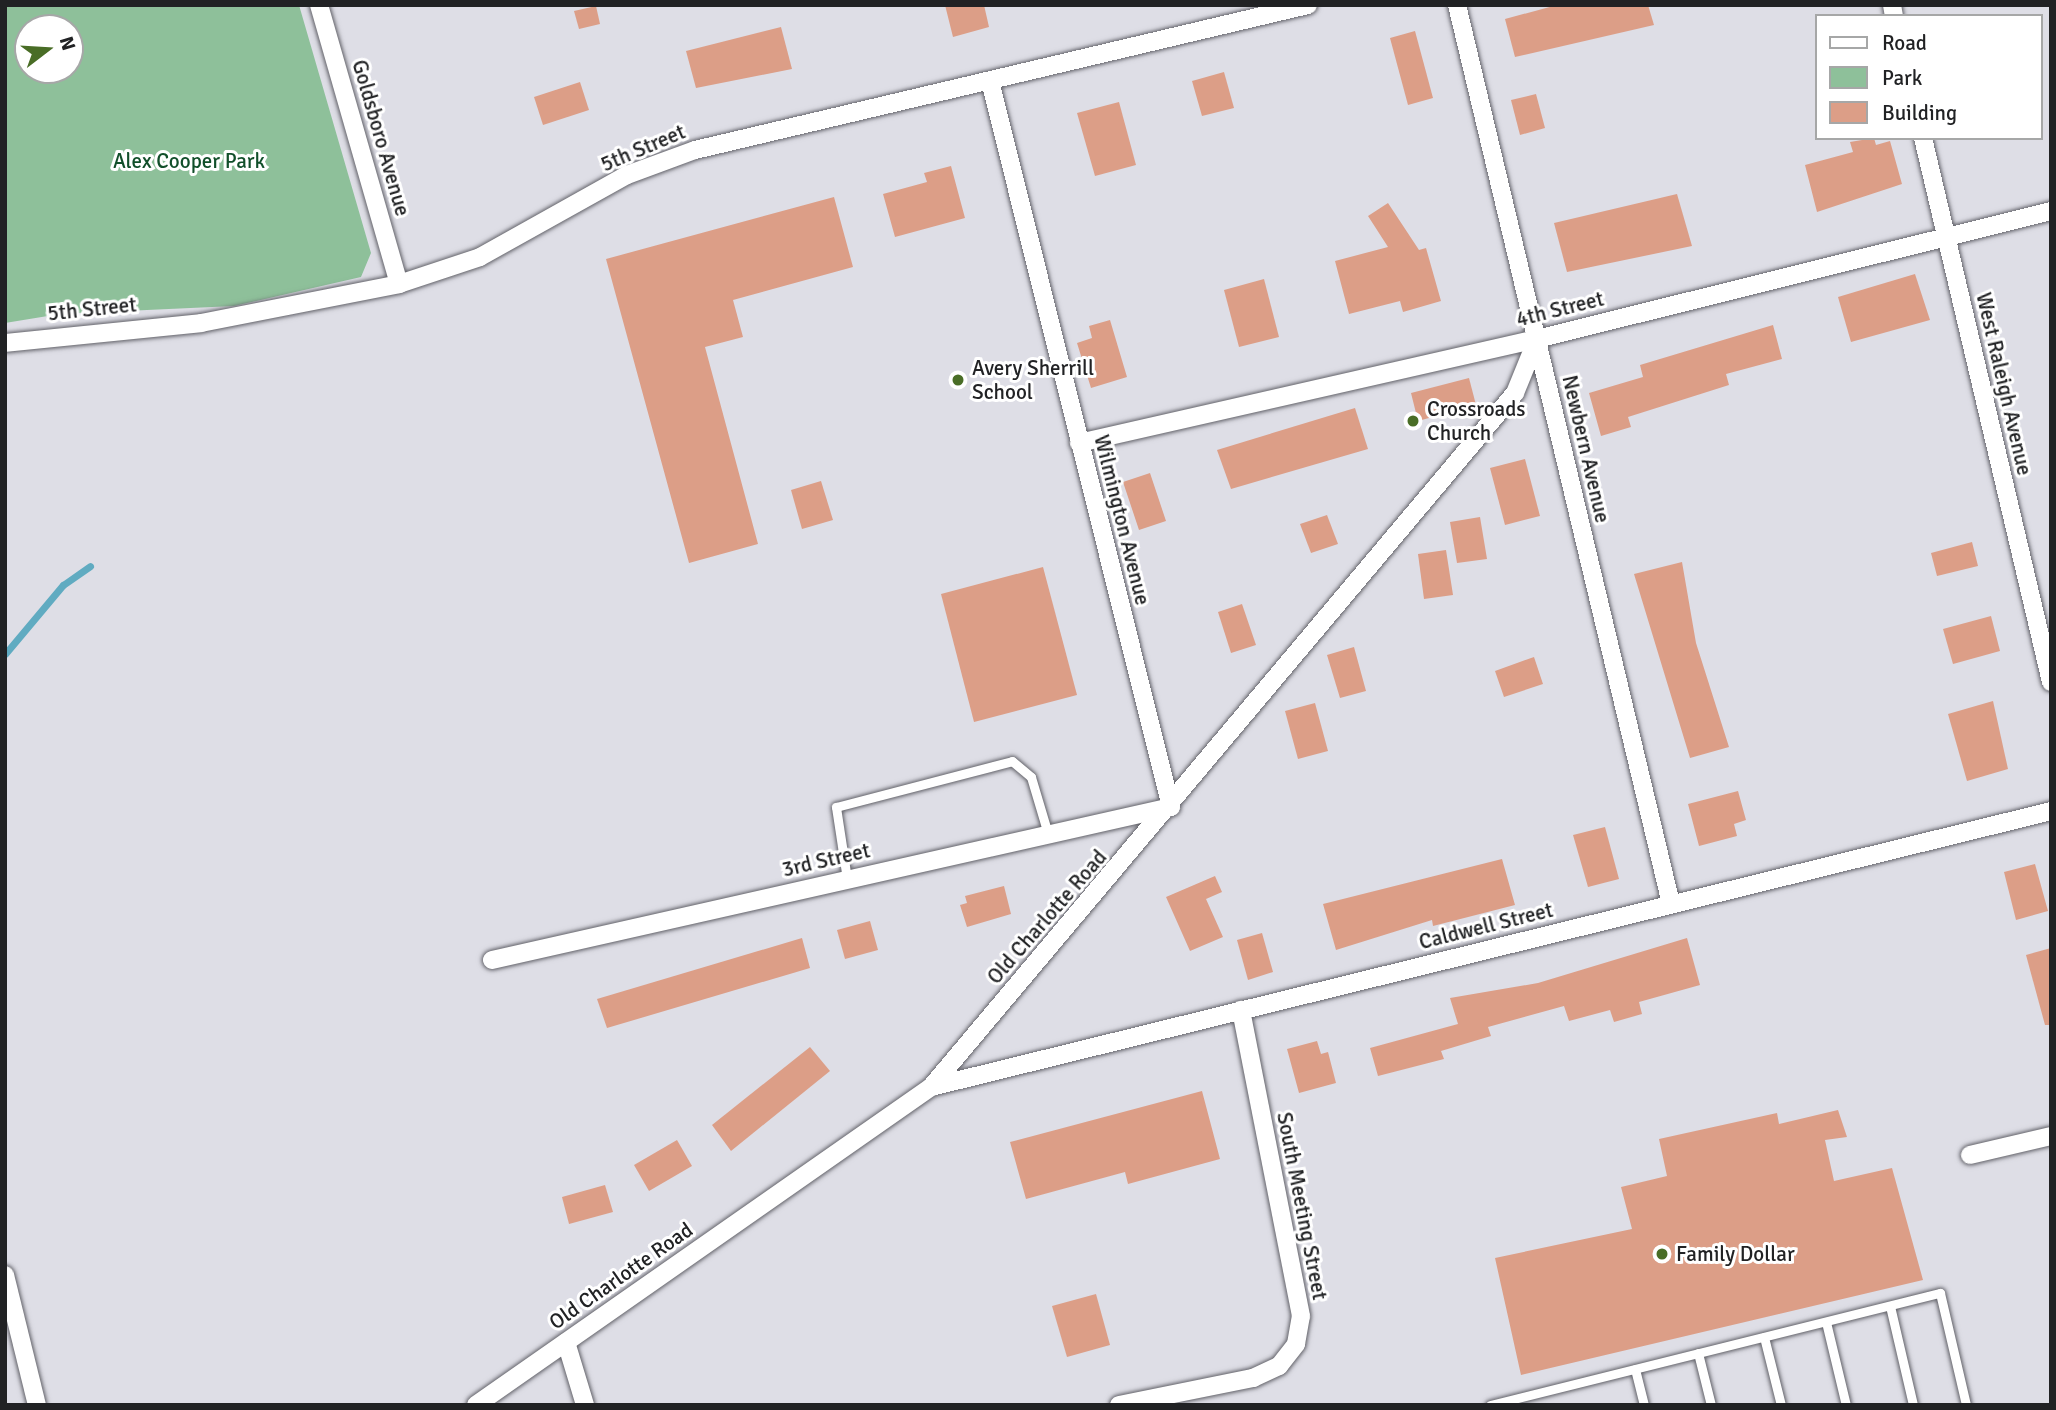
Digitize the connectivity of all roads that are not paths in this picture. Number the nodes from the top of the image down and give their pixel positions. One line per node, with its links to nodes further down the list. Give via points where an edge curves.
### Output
1 (319, 5): 8 (street, Goldsboro Avenue)
2 (1308, 5): 4 (street, 5th Street)
3 (1457, 5): 9 (street, Newbern Avenue)
4 (990, 81): 8 (street, 5th Street, via 695,150 626,175 480,257); 11 (street, Wilmington Avenue)
5 (1923, 140): 7 (street, West Raleigh Avenue)
6 (2051, 211): 7 (street, 4th Street)
7 (1946, 236): 9 (street, 4th Street); 12 (street, West Raleigh Avenue)
8 (399, 284): 10 (street, 5th Street, via 201,323)
9 (1536, 339): 11 (street, 4th Street); 13 (street, Old Charlotte Road, via 1515,393); 17 (street, Newbern Avenue)
10 (5, 343)
11 (1079, 443): 13 (street, Wilmington Avenue)
12 (2051, 682)
13 (1171, 807): 15 (street, 3rd Street); 20 (street, Old Charlotte Road)
14 (2051, 811): 17 (street, Caldwell Street)
15 (1048, 834): 16 (street, 3rd Street); 16 (lane, via 1031,777 1012,761 835,807)
16 (847, 879): 18 (street, 3rd Street)
17 (1671, 904): 19 (street, Caldwell Street)
18 (492, 960)
19 (1241, 1010): 20 (street, Caldwell Street); 33 (street, South Meeting Street, via 1301,1316 1296,1344 1279,1366 1253,1378)
20 (931, 1087): 27 (street, Old Charlotte Road)
21 (2051, 1136): 22 (street)
22 (1970, 1155)
23 (5, 1275): 30 (street)
24 (1890, 1306): 25 (lane); 39 (lane); 40 (lane, via 1940,1293)
25 (1826, 1322): 26 (lane); 38 (lane)
26 (1764, 1337): 28 (lane); 37 (lane)
27 (566, 1342): 31 (street, Old Charlotte Road); 32 (street)
28 (1698, 1353): 29 (lane); 36 (lane)
29 (1635, 1369): 34 (lane); 35 (lane)
30 (37, 1405)
31 (476, 1405)
32 (585, 1405)
33 (1119, 1405)
34 (1490, 1405)
35 (1644, 1405)
36 (1711, 1405)
37 (1781, 1405)
38 (1846, 1405)
39 (1913, 1405)
40 (1966, 1405)

